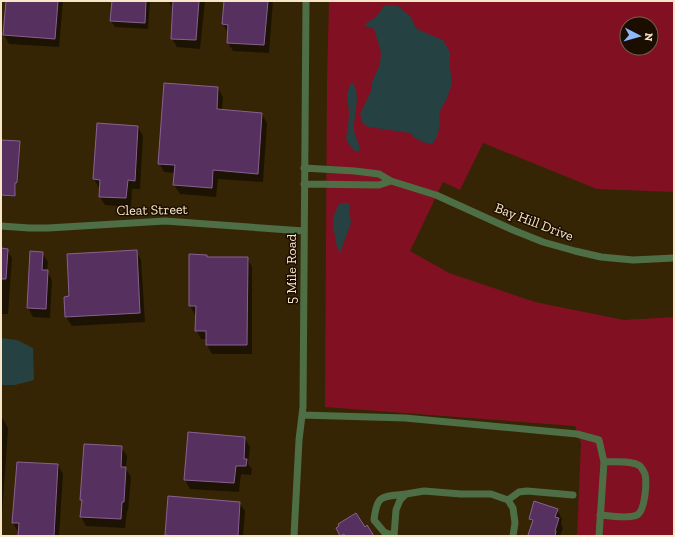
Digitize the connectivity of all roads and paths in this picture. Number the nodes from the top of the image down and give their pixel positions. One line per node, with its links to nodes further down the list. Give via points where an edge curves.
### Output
1 (306, 1): 2 (street, 5 Mile Road)
2 (304, 168): 3 (street, Bay Hill Drive, via 379,174); 4 (street, 5 Mile Road)
3 (391, 181): 4 (street, Bay Hill Drive, via 379,185); 7 (street, Bay Hill Drive, via 436,195 513,230 575,252 633,260)
4 (304, 184): 6 (street, 5 Mile Road)
5 (1, 226): 6 (street, Cleat Street, via 48,228 165,221)
6 (304, 231): 8 (street, 5 Mile Road)
7 (674, 258)
8 (302, 415): 9 (street, via 405,418 577,434 598,440); 14 (street, 5 Mile Road)
9 (604, 462): 13 (street); 13 (street, via 640,466 645,474 645,492 641,511 636,515)
10 (406, 494): 12 (street, via 424,491 491,494); 15 (street, via 396,510); 15 (street, via 387,496 379,500 375,509 374,520 384,532)
11 (573, 495): 12 (street, via 528,491 519,492)
12 (508, 500): 16 (street, via 516,522)
13 (600, 515): 17 (street)
14 (294, 536)
15 (394, 536)
16 (513, 536)
17 (599, 536)

